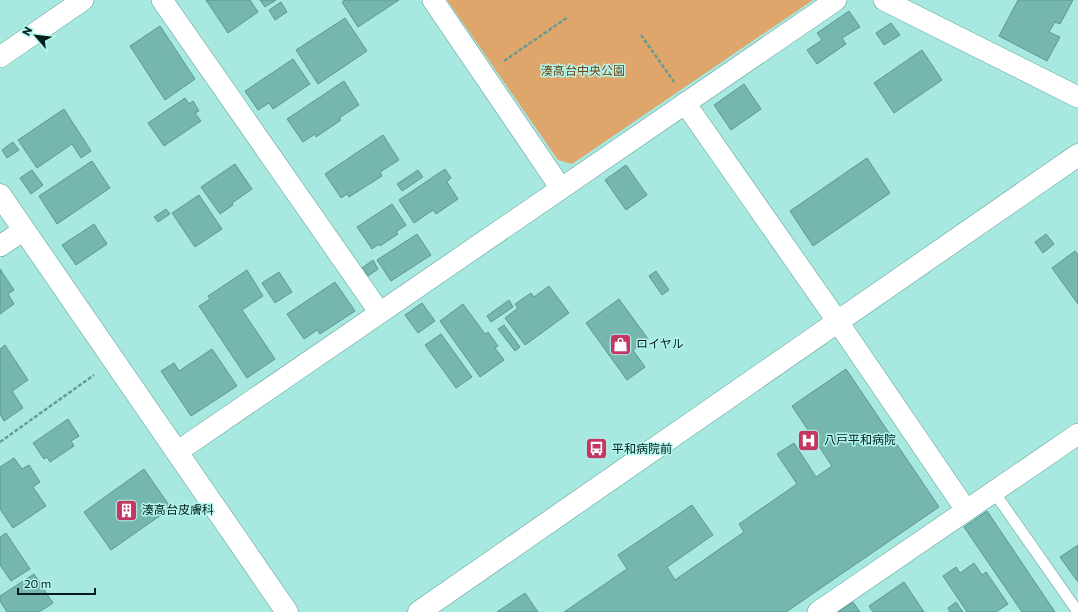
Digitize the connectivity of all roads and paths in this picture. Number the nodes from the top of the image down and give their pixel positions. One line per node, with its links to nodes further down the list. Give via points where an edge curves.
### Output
1 (83, 0): 8 (street)
2 (162, 0): 17 (street)
3 (433, 0): 9 (street)
4 (836, 0): 11 (street)
5 (884, 0): 10 (street)
6 (568, 17): 9 (path)
7 (641, 36): 11 (path)
8 (0, 57)
9 (484, 75): 13 (street)
10 (1078, 97)
11 (686, 102): 13 (street); 18 (street)
12 (1078, 155): 18 (street)
13 (560, 187): 17 (street)
14 (0, 195): 15 (street)
15 (24, 230): 16 (street); 19 (street)
16 (0, 246)
17 (380, 313): 22 (street)
18 (838, 322): 24 (street); 26 (street)
19 (114, 361): 21 (path); 22 (street)
20 (1078, 434): 23 (street)
21 (0, 442)
22 (177, 452): 25 (street)
23 (994, 492): 24 (street); 28 (lane)
24 (966, 510): 27 (street)
25 (287, 612)
26 (419, 612)
27 (818, 612)
28 (1078, 612)

